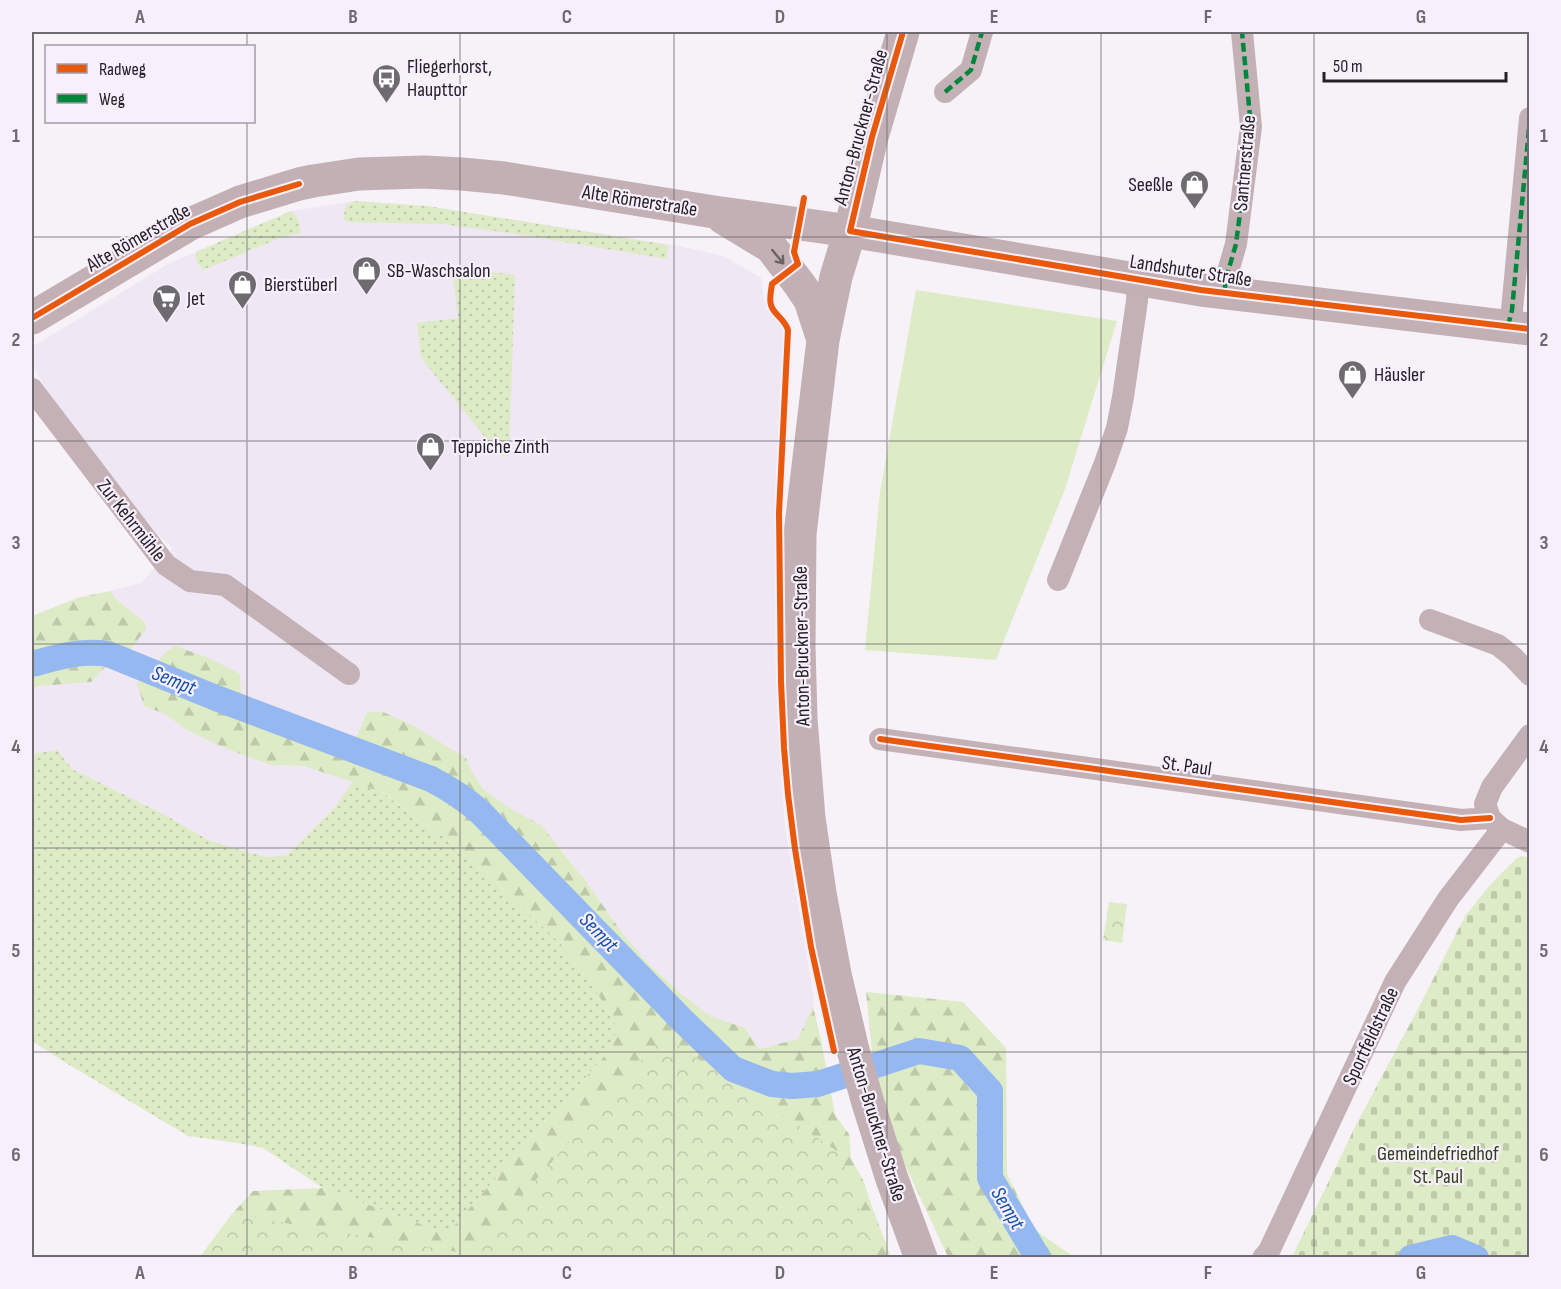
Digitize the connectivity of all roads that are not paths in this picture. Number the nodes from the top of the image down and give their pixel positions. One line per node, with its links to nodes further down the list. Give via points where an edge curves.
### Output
1 (903, 32): 7 (main road, Anton-Bruckner-Straße)
2 (982, 32): 4 (street, via 972,70)
3 (1242, 32): 9 (street, Santnerstraße, via 1251,127 1236,244)
4 (945, 92)
5 (1530, 118): 11 (street, via 1511,303)
6 (714, 212): 7 (main road, Alte Römerstraße); 10 (main road, Alte Römerstraße, via 462,174 359,174 299,183 190,224); 12 (main road, one-way to 12, via 771,247 810,300)
7 (850, 231): 8 (main road, Landshuter Straße); 12 (main road, Anton-Bruckner-Straße)
8 (1138, 279): 9 (main road, Landshuter Straße); 14 (street, via 1117,428)
9 (1224, 292): 11 (main road, Landshuter Straße)
10 (32, 318)
11 (1519, 327)
12 (823, 340): 22 (main road, Anton-Bruckner-Straße, via 800,534 801,719 809,818 835,974 853,1050 892,1179)
13 (32, 389): 16 (street, Zur Kehrmühle, via 166,565 189,581 225,585)
14 (1058, 580)
15 (1430, 620): 17 (street, via 1498,645)
16 (349, 674)
17 (1530, 675)
18 (1530, 735): 20 (street, via 1492,787 1485,804)
19 (880, 739): 20 (street, St. Paul)
20 (1496, 824): 21 (street, St. Paul); 23 (street, Sportfeldstraße, via 1395,982)
21 (1530, 842)
22 (921, 1257)
23 (1263, 1257)

